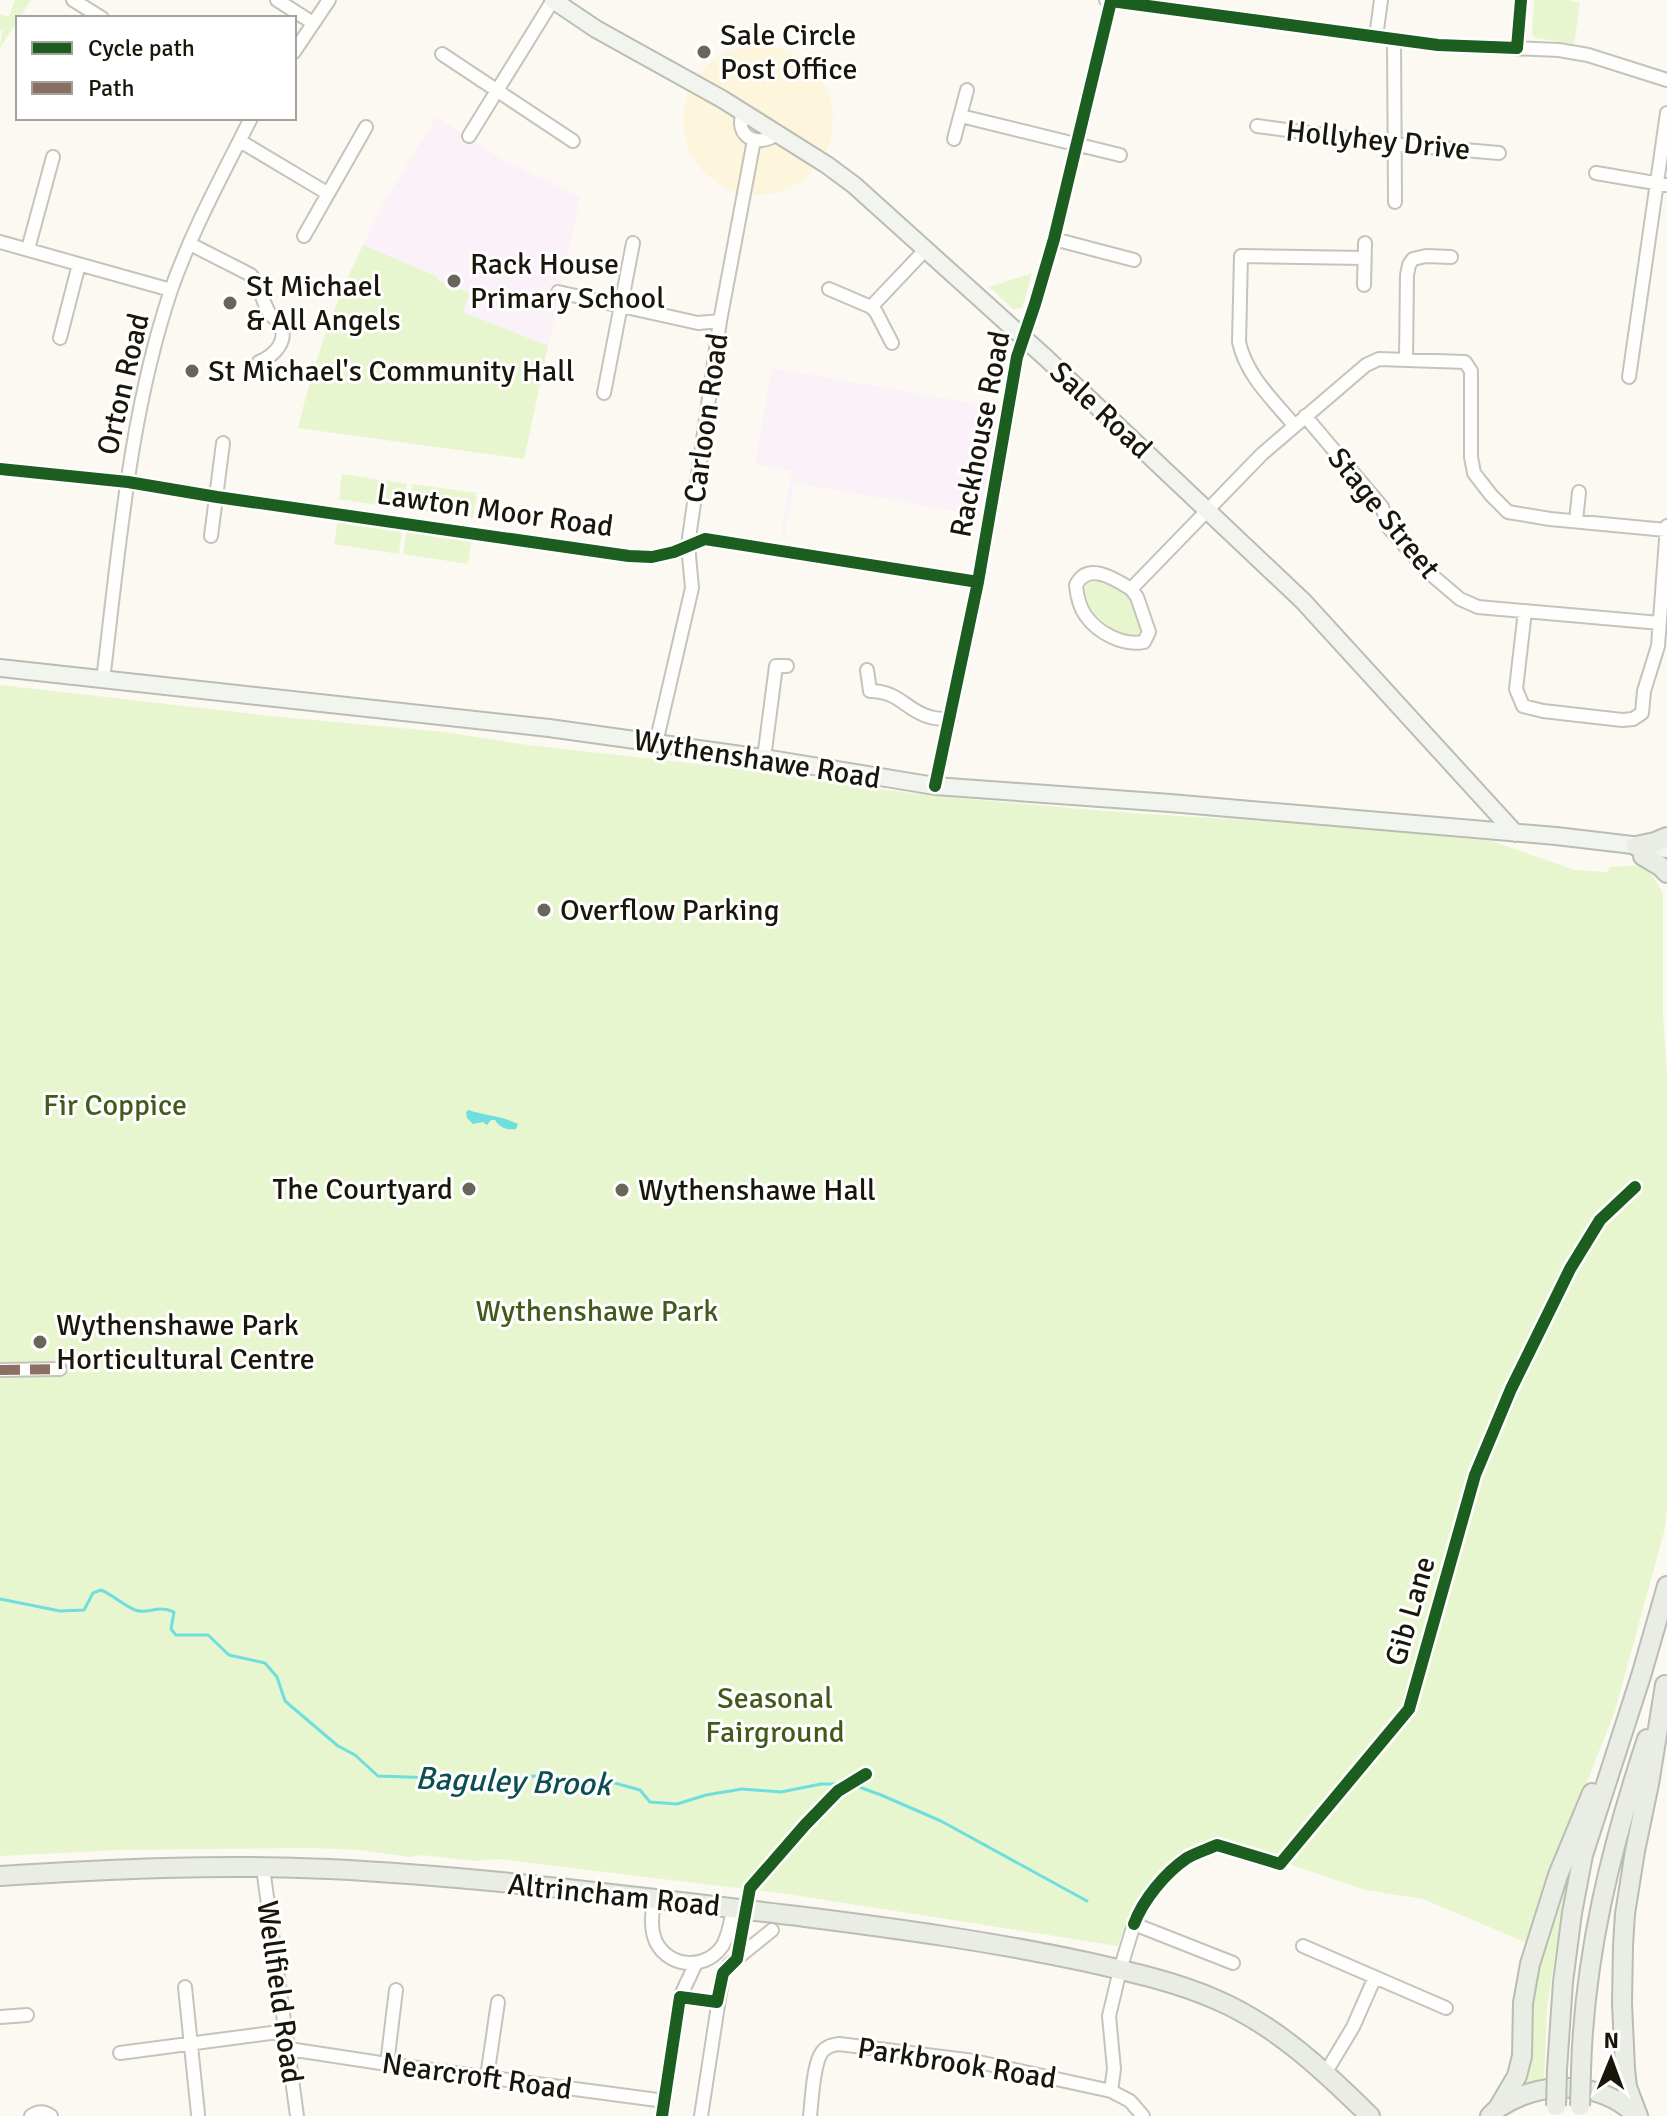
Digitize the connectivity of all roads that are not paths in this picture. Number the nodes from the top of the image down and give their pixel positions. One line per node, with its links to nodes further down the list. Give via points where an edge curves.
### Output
1 (73, 0): 8 (street)
2 (277, 0): 9 (street)
3 (329, 0): 9 (street)
4 (553, 0): 16 (street); 18 (main road, Sale Road)
5 (1108, 0): 10 (street); 30 (street, Rackhouse Road)
6 (1381, 0): 10 (street)
7 (1521, 0): 12 (street)
8 (99, 16)
9 (313, 23): 13 (street)
10 (1376, 37): 11 (street)
11 (1394, 39): 12 (street); 31 (street)
12 (1517, 48): 15 (street, via 1588,55)
13 (296, 49)
14 (442, 54): 16 (street)
15 (1667, 80)
16 (496, 90): 25 (street); 29 (street)
17 (967, 90): 20 (street)
18 (743, 112): 24 (main road, Sale Road); 27 (street, via 741,127)
19 (1667, 113): 36 (street)
20 (961, 116): 26 (street); 30 (street)
21 (250, 120): 28 (street, Orton Road)
22 (1257, 126): 31 (street, Hollyhey Drive)
23 (366, 127): 37 (street)
24 (777, 134): 27 (street); 46 (main road, Sale Road, via 854,185)
25 (469, 136)
26 (954, 139)
27 (754, 140): 57 (street, Carloon Road)
28 (240, 141): 37 (street); 44 (street, Orton Road)
29 (573, 141)
30 (1076, 144): 33 (street); 40 (street, Rackhouse Road)
31 (1394, 144): 32 (street, Hollyhey Drive); 38 (street)
32 (1499, 153)
33 (1120, 155)
34 (53, 157): 45 (street)
35 (1596, 173): 36 (street)
36 (1661, 184): 63 (street)
37 (327, 193): 39 (street)
38 (1395, 202)
39 (304, 236)
40 (1054, 239): 49 (street); 58 (street, Rackhouse Road)
41 (0, 242): 45 (street)
42 (633, 243): 55 (street)
43 (1365, 243): 48 (street)
44 (190, 244): 53 (street, Orton Road); 62 (street, via 258,283 283,338 278,350 259,362)
45 (28, 249): 50 (street)
46 (926, 249): 56 (street); 58 (main road, Sale Road)
47 (1451, 257): 61 (street, via 1426,256 1409,265)
48 (1364, 258): 51 (street); 65 (street, Stage Street, via 1241,256 1242,356 1254,376)
49 (1134, 260)
50 (79, 264): 53 (street); 59 (street)
51 (1364, 285)
52 (829, 289): 56 (street)
53 (171, 290): 68 (street, Orton Road, via 145,385)
54 (558, 292): 55 (street)
55 (621, 307): 57 (street, via 698,323); 64 (street)
56 (871, 307): 60 (street)
57 (720, 321): 76 (street, Carloon Road)
58 (1023, 337): 71 (main road, Sale Road); 77 (street, Rackhouse Road)
59 (60, 338)
60 (892, 343)
61 (1406, 360): 65 (street, via 1379,359 1366,365); 72 (street, via 1465,362 1471,371 1474,473 1508,512)
62 (266, 375)
63 (1629, 377)
64 (604, 393)
65 (1299, 420): 71 (street); 79 (street, Stage Street, via 1382,507 1389,528 1427,571 1460,599 1478,607)
66 (223, 443): 70 (street)
67 (0, 469): 68 (street, Lawton Moor Road)
68 (128, 482): 70 (street, Lawton Moor Road); 84 (street, Orton Road)
69 (1579, 492): 72 (street)
70 (217, 497): 75 (street); 76 (street, Lawton Moor Road, via 629,556 652,557)
71 (1208, 511): 78 (street); 89 (main road, Sale Road, via 1303,601)
72 (1576, 521): 74 (street)
73 (1667, 522): 74 (street)
74 (1666, 530): 80 (street)
75 (211, 536)
76 (688, 545): 77 (street, Lawton Moor Road, via 705,539); 86 (street, Carloon Road, via 692,588)
77 (978, 582): 85 (street, Rackhouse Road)
78 (1131, 589): 78 (street, via 1092,572 1076,585 1086,616 1097,627 1124,642 1144,642 1149,625)
79 (1525, 611): 80 (street, Stage Street); 80 (street, via 1516,689 1523,706 1622,720 1642,713)
80 (1660, 623)
81 (777, 665): 87 (street)
82 (0, 668): 84 (main road, Wythenshawe Road)
83 (867, 670): 85 (street, via 870,691 898,698 929,717)
84 (103, 680): 86 (main road, Wythenshawe Road)
85 (950, 719): 88 (street, Rackhouse Road)
86 (656, 743): 87 (main road, Wythenshawe Road)
87 (764, 758): 88 (main road, Wythenshawe Road)
88 (935, 786): 89 (main road, Wythenshawe Road)
89 (1515, 833): 92 (main road, Wythenshawe Road)
90 (1667, 837): 92 (highway)
91 (1667, 849): 92 (main road, Wythenshawe Road)
92 (1640, 851): 93 (main road, Wythenshawe Road); 94 (highway)
93 (1667, 859)
94 (1667, 873)
95 (60, 1369): 96 (street)
96 (0, 1370)
97 (1667, 1586): 98 (highway)
98 (1641, 1676): 128 (highway, bridge, via 1583,1855 1560,2005); 130 (highway, via 1558,1875 1530,1964 1520,2067)
99 (1666, 1682): 129 (highway, bridge, via 1606,1883 1586,1985); 140 (highway, via 1625,1914 1625,2069)
100 (263, 1868): 101 (highway, Altrincham Road); 102 (highway, Altrincham Road, via 425,1876); 119 (street, Wellfield Road)
101 (0, 1876)
102 (654, 1899): 103 (highway, Altrincham Road); 106 (street, via 656,1941)
103 (733, 1909): 107 (street, via 721,1948); 109 (highway, Altrincham Road, via 957,1937)
104 (772, 1930): 115 (street, via 726,1968)
105 (1303, 1946): 110 (street)
106 (675, 1961): 107 (street); 113 (street)
107 (696, 1963): 113 (street)
108 (1233, 1963): 109 (street, via 1134,1924)
109 (1120, 1970): 124 (highway, Altrincham Road, via 1229,2006); 126 (street, via 1109,2016)
110 (1375, 1977): 116 (street); 124 (street)
111 (185, 1987): 120 (street)
112 (396, 1990): 123 (street)
113 (680, 1995): 115 (street); 127 (street)
114 (498, 2002): 125 (street)
115 (717, 2002): 136 (street)
116 (1446, 2008)
117 (27, 2015): 118 (street)
118 (0, 2017)
119 (286, 2031): 120 (street); 121 (street, Wellfield Road)
120 (191, 2044): 122 (street); 131 (street)
121 (289, 2049): 123 (street, Nearcroft Road); 134 (street, Wellfield Road)
122 (120, 2053)
123 (387, 2064): 125 (street, Nearcroft Road)
124 (1326, 2072): 139 (highway, Altrincham Road)
125 (487, 2077): 127 (street, Nearcroft Road)
126 (1111, 2091): 137 (street, Parkbrook Road, via 974,2061 835,2044 819,2058); 138 (street)
127 (665, 2101): 135 (street)
128 (1556, 2111)
129 (1580, 2111)
130 (1494, 2112): 140 (highway, via 1539,2091 1579,2088 1606,2095)
131 (198, 2114)
132 (31, 2116): 133 (street)
133 (51, 2116)
134 (297, 2116)
135 (662, 2116)
136 (701, 2116)
137 (810, 2116)
138 (1143, 2116)
139 (1370, 2116)
140 (1637, 2116)

